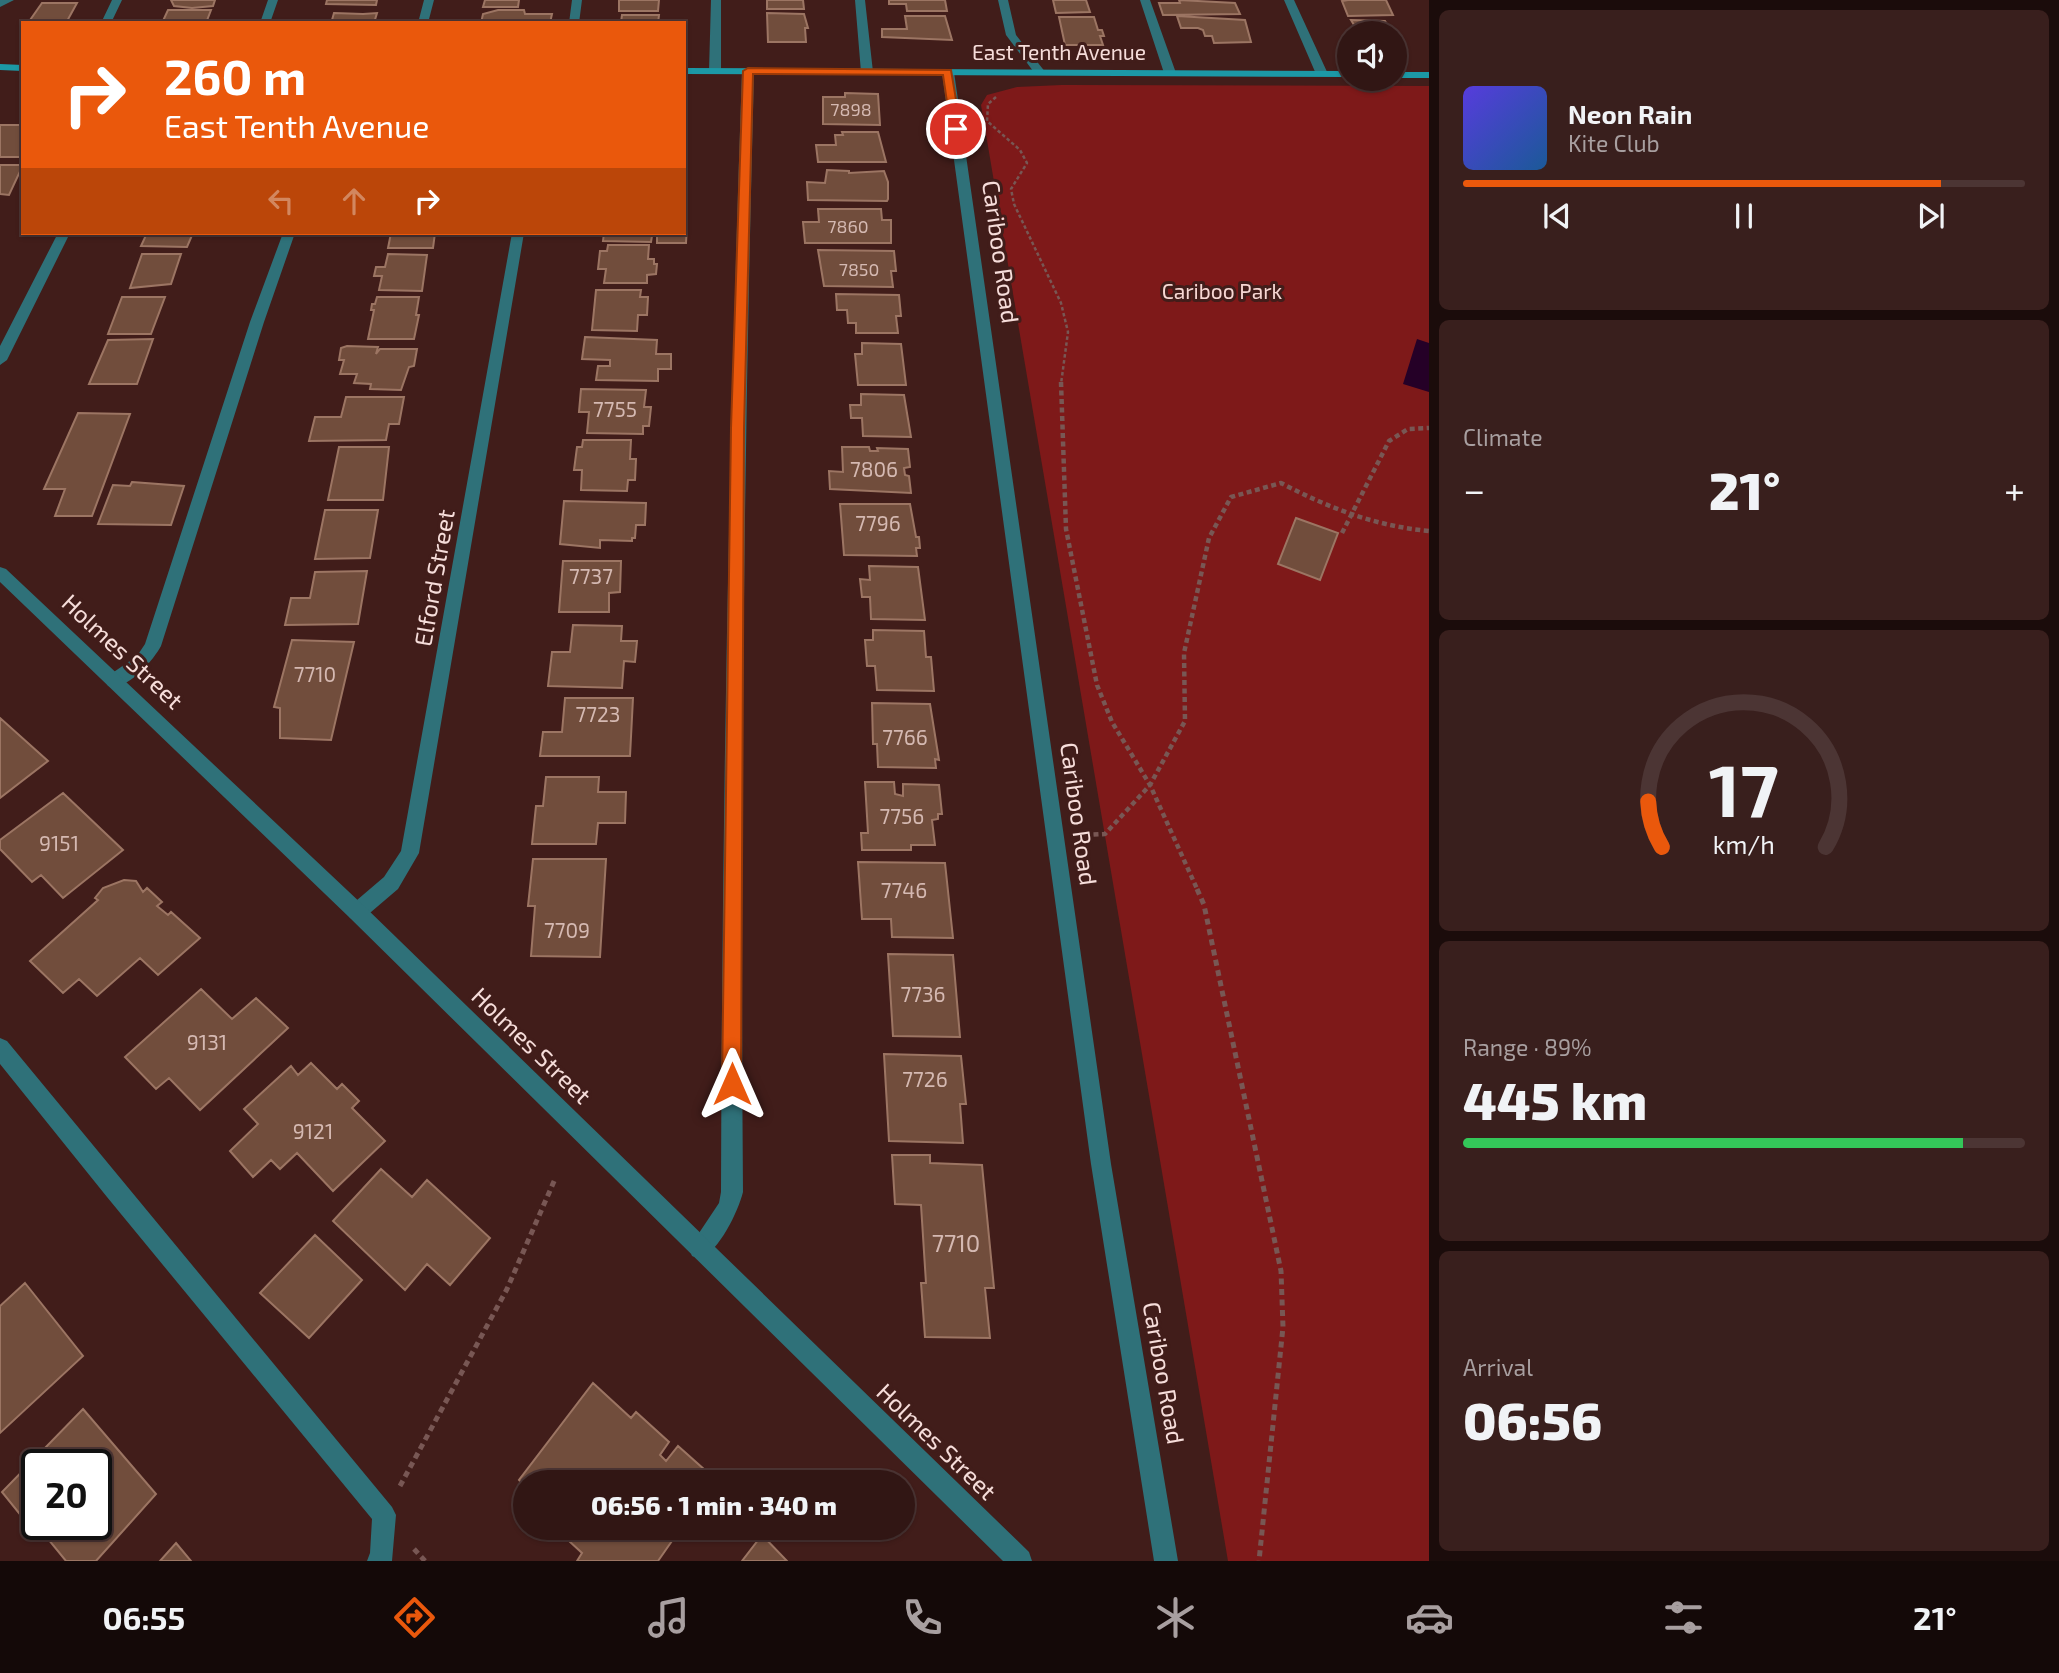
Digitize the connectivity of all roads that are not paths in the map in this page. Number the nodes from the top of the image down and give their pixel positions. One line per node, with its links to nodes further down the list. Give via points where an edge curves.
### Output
1 (9, 0): 11 (street)
2 (117, 0): 12 (street)
3 (273, 0): 13 (street)
4 (429, 0): 14 (street)
5 (577, 0): 15 (street)
6 (716, 0): 19 (street)
7 (860, 0): 21 (street)
8 (1003, 0): 23 (street, via 1011,35)
9 (1145, 0): 24 (street)
10 (1289, 0): 25 (street)
11 (0, 4)
12 (107, 21)
13 (266, 21)
14 (424, 21)
15 (574, 21)
16 (0, 68): 17 (main road)
17 (21, 68)
18 (686, 71): 19 (main road, East Tenth Avenue)
19 (715, 71): 20 (main road, East Tenth Avenue)
20 (748, 71): 21 (main road, East Tenth Avenue); 37 (street, via 737,428 732,1192 728,1208)
21 (867, 72): 22 (main road, East Tenth Avenue)
22 (948, 72): 23 (main road, East Tenth Avenue); 40 (street, Cariboo Road, via 1101,1164)
23 (1040, 73): 24 (main road, East Tenth Avenue)
24 (1170, 73): 25 (main road, East Tenth Avenue)
25 (1322, 74): 26 (main road, East Tenth Avenue)
26 (1337, 74)
27 (1407, 75): 28 (main road)
28 (1429, 75)
29 (63, 235): 32 (street)
30 (288, 235): 34 (street, via 153,646 143,661)
31 (518, 235): 35 (street, Elford Street, via 410,853 391,883)
32 (0, 360)
33 (0, 573): 34 (street, Holmes Street)
34 (114, 681): 35 (street, Holmes Street)
35 (357, 912): 37 (street, Holmes Street)
36 (0, 1048): 38 (street, via 384,1515)
37 (700, 1248): 39 (street, Holmes Street)
38 (379, 1561)
39 (1020, 1561)
40 (1166, 1561)

